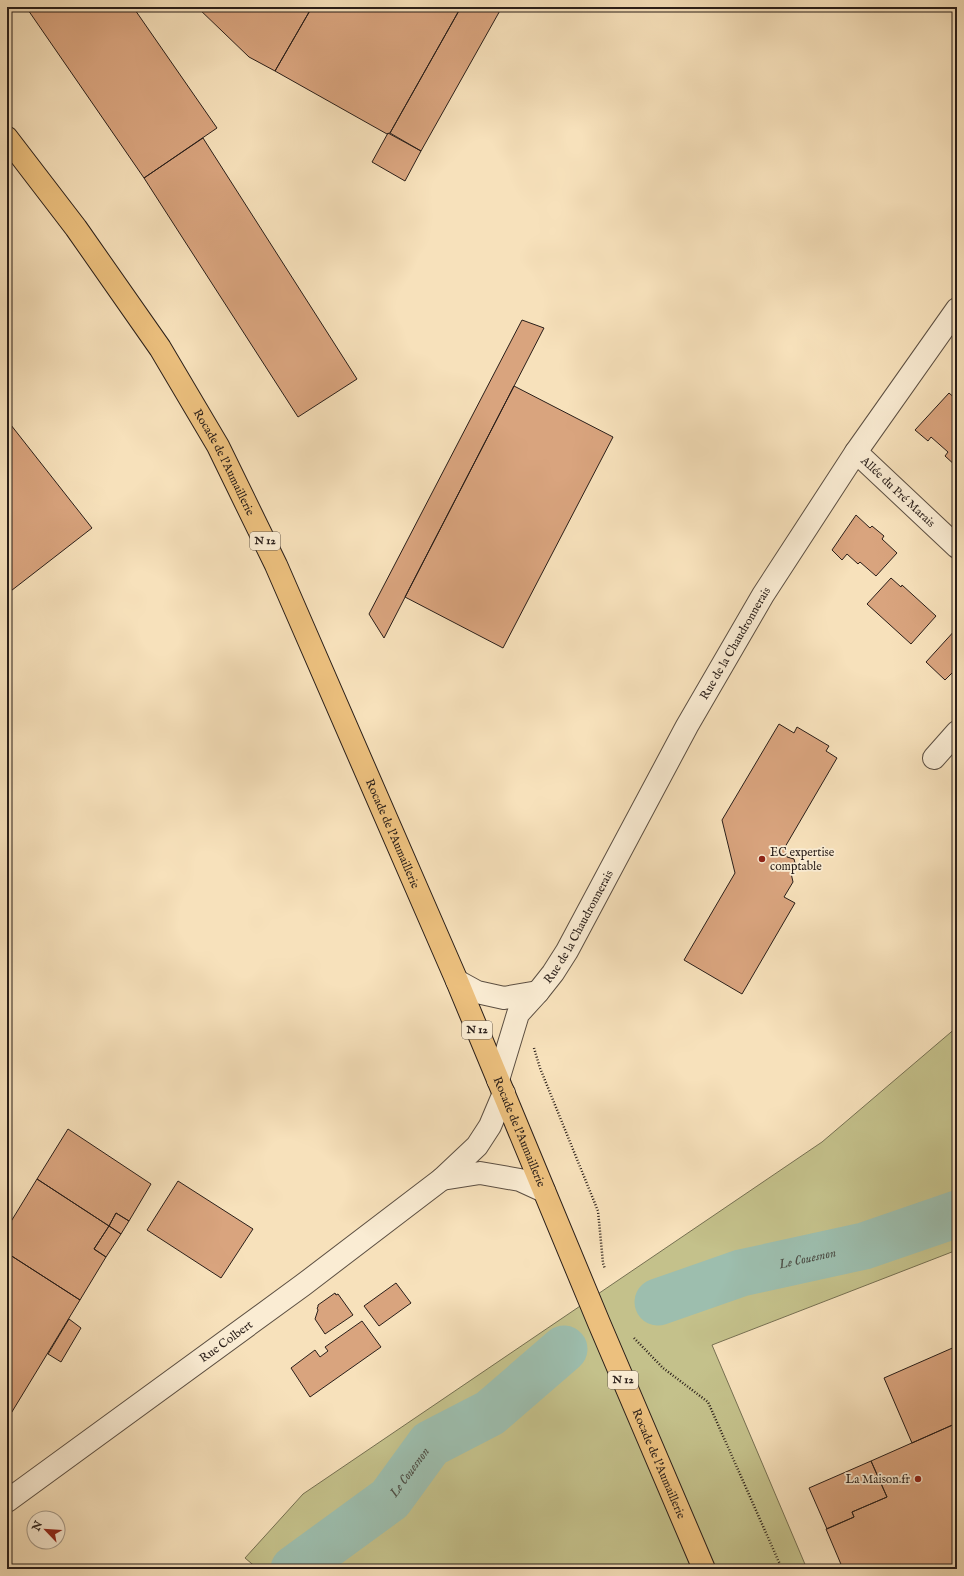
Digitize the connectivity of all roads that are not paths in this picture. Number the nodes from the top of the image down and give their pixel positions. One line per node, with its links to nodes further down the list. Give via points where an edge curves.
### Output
1 (7, 138): 7 (main road, Rocade de l'Aumaillerie / N 12, via 76,228 160,348 218,446 276,565)
2 (957, 309): 3 (street, Rue de la Chaudronnerais)
3 (856, 452): 4 (street, Allée du Pré Marais); 8 (street, Rue de la Chaudronnerais, via 763,595 687,726 567,950)
4 (957, 547)
5 (957, 732): 6 (street)
6 (934, 758)
7 (457, 981): 8 (street, Rue de la Chaudronnerais, via 477,992 504,998); 9 (main road, Rocade de l'Aumaillerie / N 12)
8 (538, 992): 9 (street, Rue de la Chaudronnerais, via 518,1014)
9 (501, 1086): 10 (street, Rue Colbert, via 490,1126 477,1146); 11 (main road, Rocade de l'Aumaillerie / N 12)
10 (442, 1179): 11 (street, Rue Colbert, via 480,1173 520,1180); 12 (street, Rue Colbert, via 303,1285)
11 (544, 1191): 13 (main road, Rocade de l'Aumaillerie / N 12)
12 (7, 1501)
13 (704, 1569)

